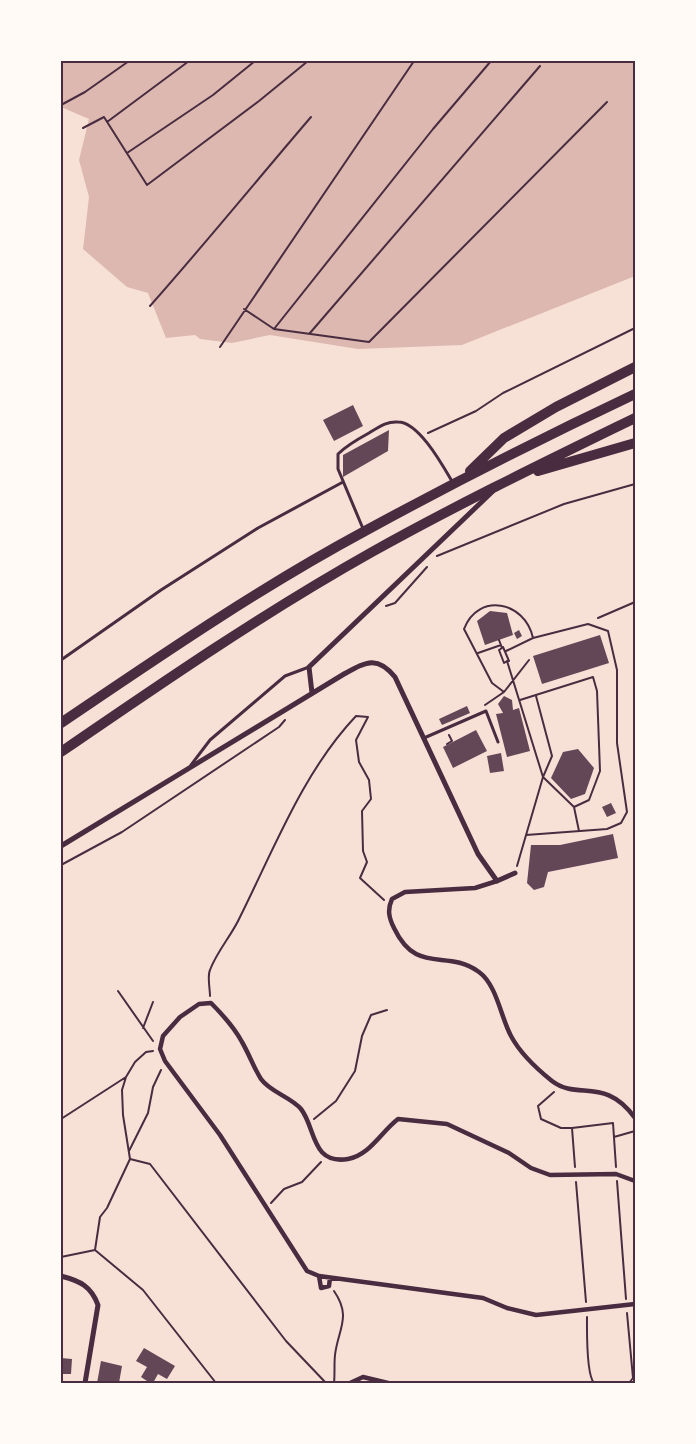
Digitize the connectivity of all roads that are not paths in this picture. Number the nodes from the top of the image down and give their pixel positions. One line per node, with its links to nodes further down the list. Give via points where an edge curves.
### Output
1 (635, 367): 7 (main road, via 504,438)
2 (635, 394): 7 (main road)
3 (635, 418): 5 (main road)
4 (635, 442): 5 (main road)
5 (507, 480): 10 (street); 15 (main road, via 274,610)
6 (343, 482): 7 (lane, via 338,469 338,454 347,445 387,423 400,422 421,436); 8 (lane); 9 (lane, via 258,528)
7 (458, 482): 8 (main road)
8 (364, 531): 12 (main road, via 184,639)
9 (61, 660)
10 (309, 667): 11 (street); 16 (lane, via 285,676 210,740)
11 (312, 693): 13 (street, via 362,664 376,662 386,666 396,676); 16 (street)
12 (61, 723)
13 (424, 738): 14 (lane, via 486,711); 19 (street, via 478,854)
14 (498, 742)
15 (61, 752)
16 (188, 769): 17 (street)
17 (61, 846)
18 (515, 873): 19 (street)
19 (497, 881): 20 (street, via 475,888 397,894 390,904 390,920 404,946 426,959 466,964 481,974 518,1048 553,1081 562,1086 599,1091 618,1099)
20 (635, 1118)
21 (635, 1181): 23 (street, via 616,1174 550,1175 447,1124 398,1119 368,1150 348,1159 332,1159 321,1152 300,1108 262,1081 241,1039 211,1003 200,1004 180,1017 163,1036 160,1049 165,1061 220,1135 307,1271)
22 (61, 1276): 26 (street, via 84,1283 96,1297 98,1305)
23 (319, 1276): 24 (street); 24 (street, via 321,1288 329,1286)
24 (330, 1278): 25 (street, via 483,1298 507,1308 536,1314)
25 (635, 1304)
26 (85, 1383)
27 (350, 1383): 28 (street, via 363,1376)
28 (388, 1383)

